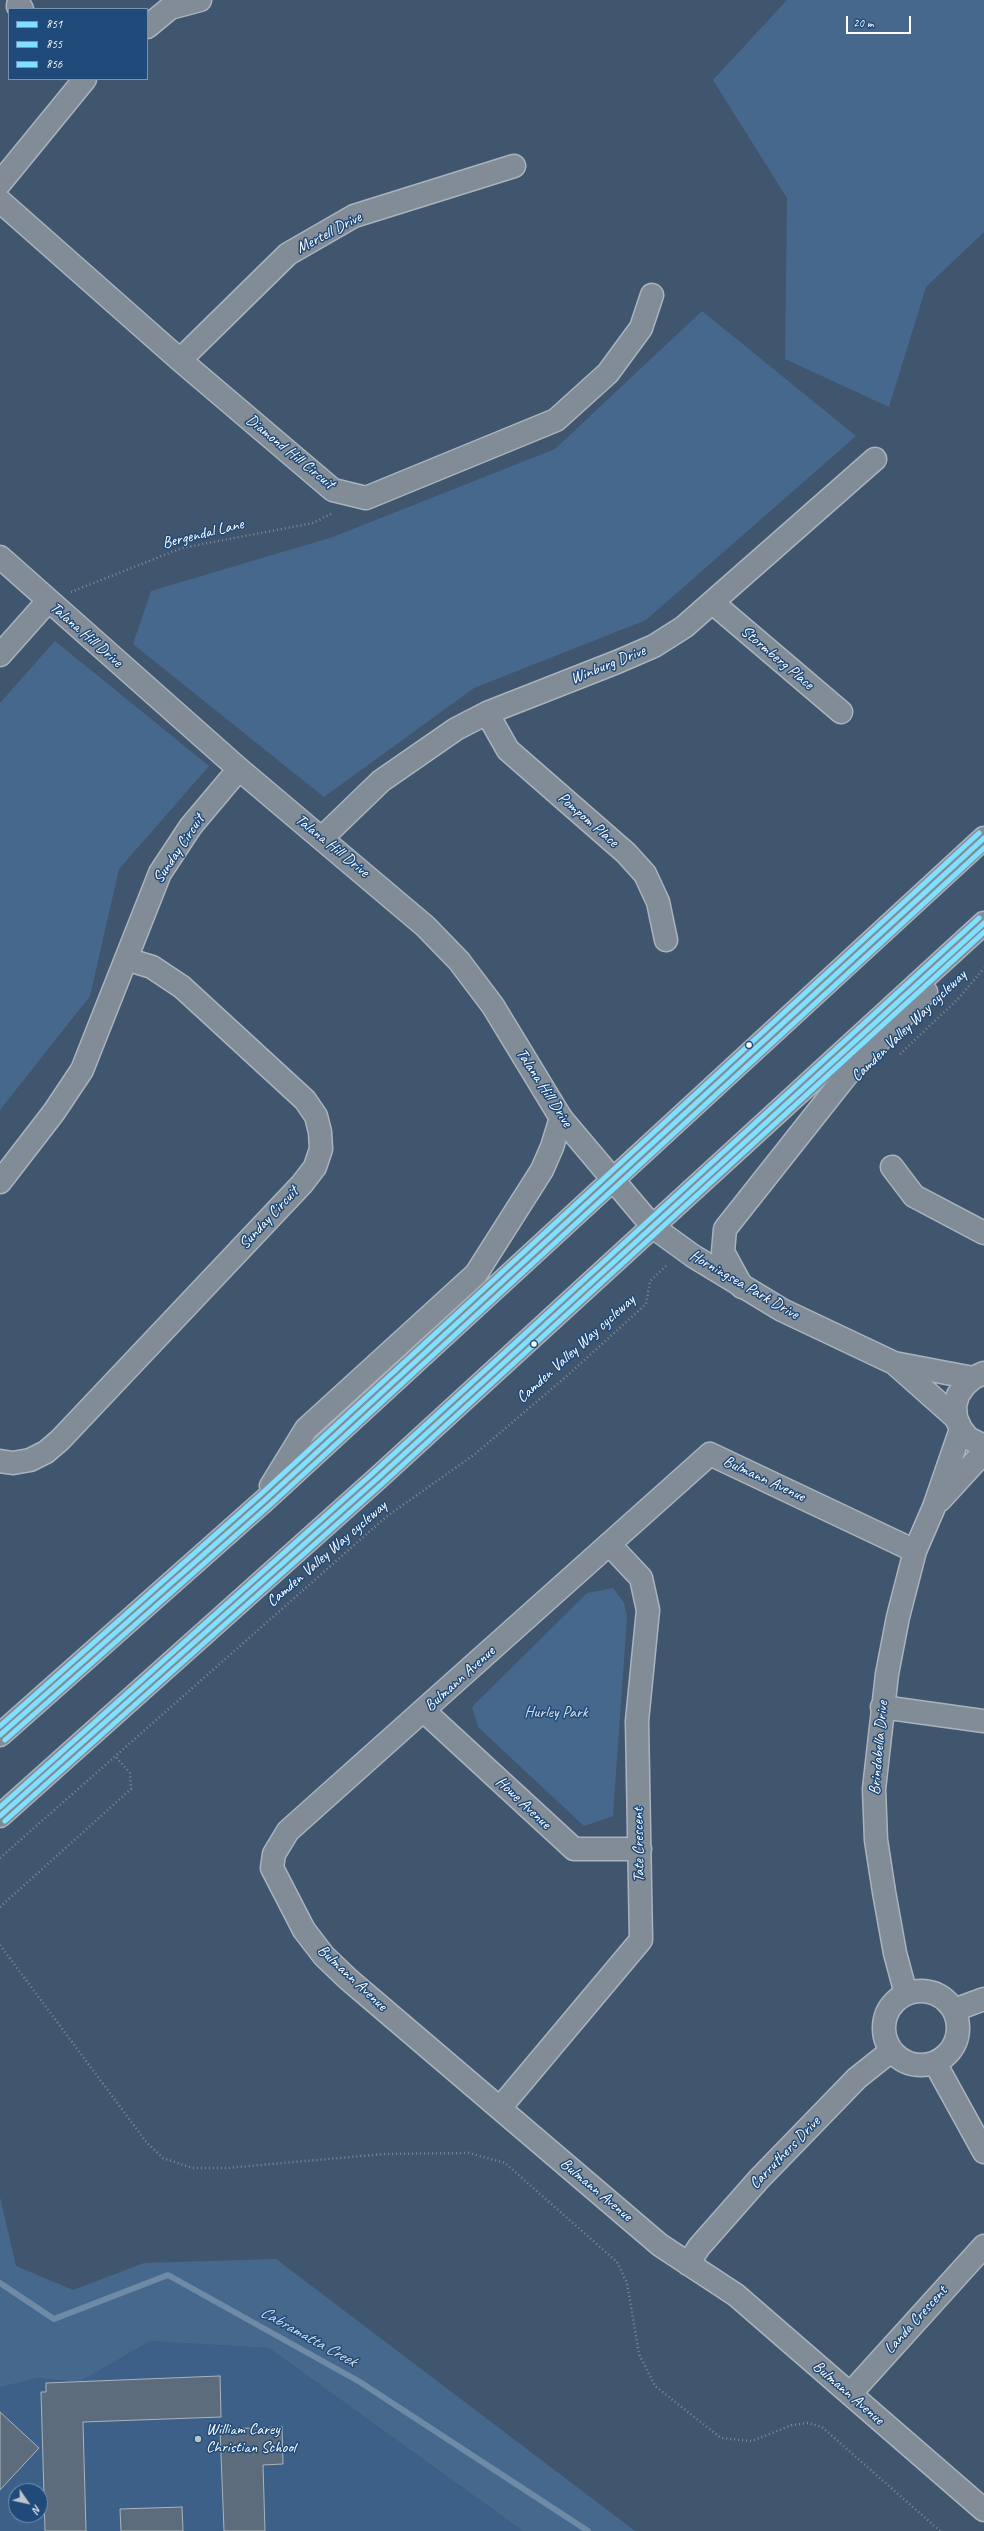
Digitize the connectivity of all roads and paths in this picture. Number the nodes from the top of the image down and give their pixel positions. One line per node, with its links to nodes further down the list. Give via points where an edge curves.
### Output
1 (200, 0): 2 (street, via 170,8)
2 (148, 26)
3 (85, 80): 5 (street)
4 (514, 166): 8 (street, Mertell Drive, via 354,216 294,251)
5 (0, 183)
6 (0, 201): 8 (street, Diamond Hill Circuit)
7 (652, 295): 10 (street, via 641,328 608,373 556,420)
8 (180, 360): 10 (street, Diamond Hill Circuit, via 333,490)
9 (875, 459): 13 (street, Winburg Drive)
10 (366, 498): 12 (path, Bergendal Lane, via 313,522 182,548)
11 (0, 557): 12 (street, Talana Hill Drive)
12 (48, 601): 14 (street); 17 (street, Talana Hill Drive)
13 (713, 604): 15 (street, Stormberg Place); 16 (street, Winburg Drive, via 654,646)
14 (0, 655)
15 (841, 712)
16 (487, 713): 18 (street, Winburg Drive, via 456,729 381,781); 22 (street, Pompom Place, via 508,750 626,853 644,874 658,902)
17 (239, 769): 18 (street, Talana Hill Drive); 23 (street, Sunday Circuit, via 191,826 160,873)
18 (322, 838): 26 (street, Talana Hill Drive, via 425,926 459,961 493,1006)
19 (984, 838): 28 (street)
20 (984, 923): 30 (street)
21 (984, 932): 33 (street, via 846,1076 725,1229 723,1252)
22 (666, 940)
23 (126, 959): 29 (street, Sunday Circuit, via 82,1070 54,1112); 39 (street, Sunday Circuit, via 152,967 182,987 305,1100 316,1116 321,1149 315,1167 302,1184 60,1440 46,1452 30,1460 13,1463)
24 (984, 968): 25 (path, Camden Valley Way cycleway, via 959,998)
25 (898, 1055)
26 (561, 1118): 28 (street, Talana Hill Drive); 40 (street, via 542,1170 476,1274 306,1429 277,1474)
27 (892, 1167): 31 (street, via 914,1196)
28 (613, 1180): 30 (street, Horningsea Park Drive); 40 (street)
29 (0, 1182)
30 (653, 1227): 33 (street, Horningsea Park Drive); 49 (street, via 378,1478)
31 (984, 1233)
32 (663, 1269): 48 (path, Camden Valley Way cycleway, via 650,1281 646,1304 568,1375 476,1454 386,1517)
33 (742, 1287): 34 (street, Horningsea Park Drive, via 782,1310)
34 (894, 1363): 35 (street, Horningsea Park Drive); 36 (street, Horningsea Park Drive)
35 (979, 1376): 36 (street, Horningsea Park Drive, via 965,1385 958,1395)
36 (958, 1423): 37 (street, Horningsea Park Drive, via 968,1438); 41 (street, Brindabella Drive)
37 (984, 1446)
38 (984, 1452): 41 (street, Brindabella Drive)
39 (0, 1461)
40 (265, 1500): 47 (street)
41 (934, 1506): 43 (street, Brindabella Drive)
42 (610, 1544): 43 (street, Bulmann Avenue, via 710,1454); 45 (street, Bulmann Avenue); 50 (street, Tate Crescent, via 641,1578 648,1610 638,1721)
43 (915, 1551): 44 (street, Brindabella Drive, via 898,1617)
44 (882, 1707): 46 (street); 54 (street, Brindabella Drive, via 874,1789 876,1840 895,1953)
45 (424, 1711): 50 (street, Howe Avenue, via 574,1849); 59 (street, Bulmann Avenue, via 288,1831 274,1854 272,1868 304,1930 324,1956)
46 (984, 1721)
47 (0, 1735)
48 (115, 1756): 51 (path, Camden Valley Way cycleway); 52 (path, via 130,1772 130,1789)
49 (0, 1816)
50 (640, 1850): 59 (street, Tate Crescent, via 640,1940)
51 (0, 1858)
52 (0, 1907)
53 (0, 1945): 65 (path, via 147,2143 163,2158 192,2168 227,2168 384,2154 470,2153 505,2164 617,2262 631,2297 639,2354 655,2386 721,2438 752,2441 792,2425 808,2423 822,2427)
54 (906, 1994): 56 (street, via 916,1991 932,1992 946,2000); 57 (street, via 889,2009 884,2022 886,2042)
55 (984, 1999): 56 (street)
56 (954, 2010): 58 (street, via 958,2023 958,2038 950,2052)
57 (891, 2051): 58 (street, via 902,2061 914,2065); 62 (street, Carruthers Drive, via 857,2078 759,2179 699,2247)
58 (935, 2063): 60 (street)
59 (500, 2108): 62 (street, Bulmann Avenue, via 660,2245)
60 (984, 2152)
61 (984, 2246): 63 (street, Landa Crescent)
62 (688, 2264): 63 (street, Bulmann Avenue, via 736,2295)
63 (850, 2394): 64 (street, Bulmann Avenue)
64 (984, 2510)
65 (940, 2531)

